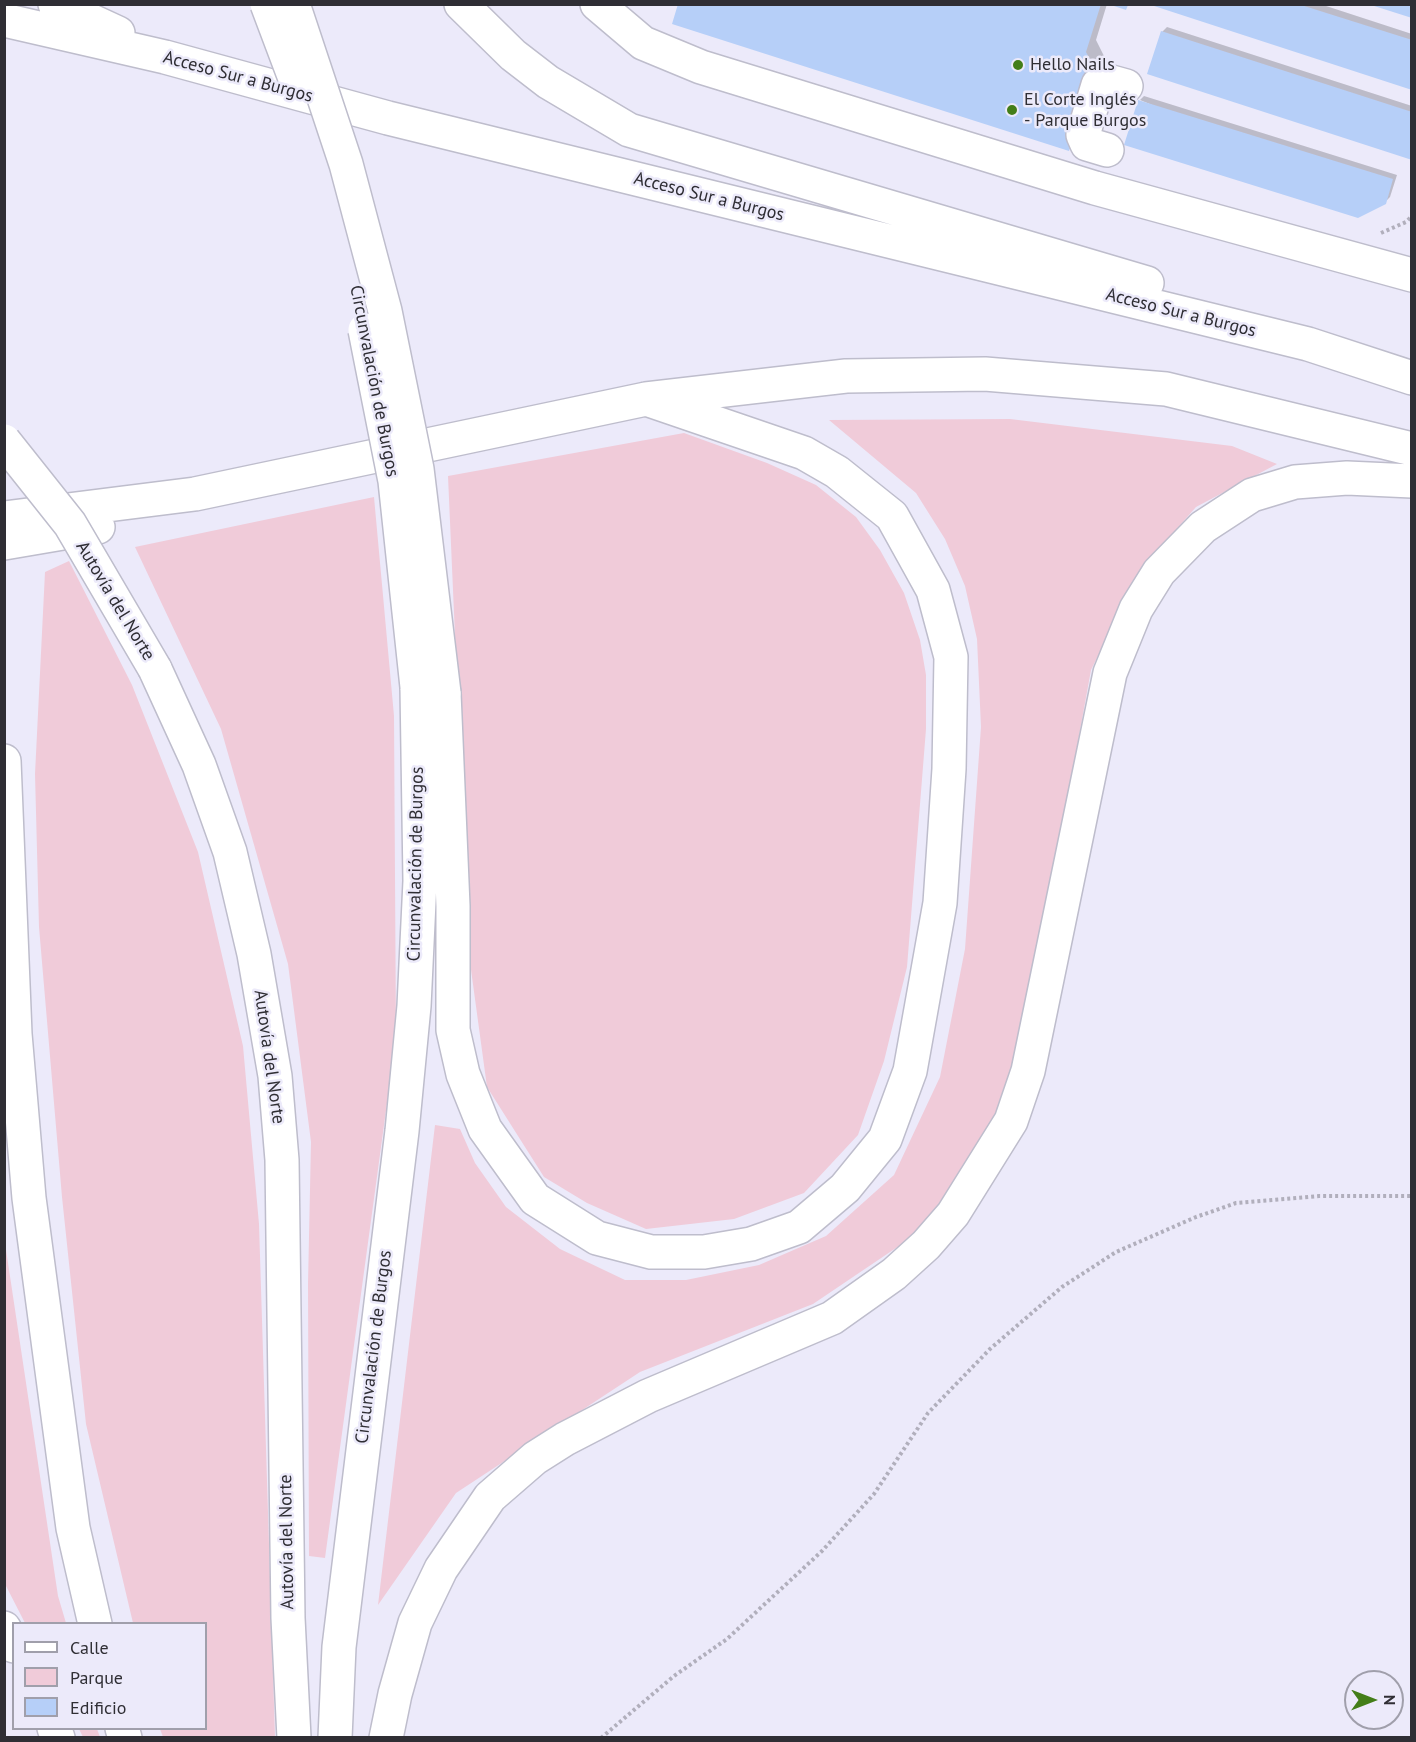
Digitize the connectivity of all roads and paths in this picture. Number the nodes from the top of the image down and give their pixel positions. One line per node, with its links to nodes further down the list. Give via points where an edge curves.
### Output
1 (55, 4): 7 (main road)
2 (267, 4): 21 (main road, Circunvalación de Burgos, bridge, via 308,110 360,300)
3 (293, 4): 21 (main road, bridge, via 346,164 384,311 417,469)
4 (461, 4): 11 (main road, via 513,55 548,82 629,130 1211,302)
5 (597, 4): 10 (main road, via 642,43 700,67 1095,188)
6 (4, 20): 7 (main road, Acceso Sur a Burgos)
7 (165, 57): 11 (main road, Acceso Sur a Burgos, via 410,123)
8 (1126, 86): 9 (main road, via 1108,81 1098,85 1083,135 1087,144)
9 (1107, 150)
10 (1412, 275)
11 (1308, 344): 12 (main road); 13 (main road, Acceso Sur a Burgos)
12 (1412, 367)
13 (1412, 378)
14 (646, 399): 16 (main road, via 846,376 985,374 1166,389); 18 (main road); 21 (main road, via 804,453 837,472 892,516 933,590 951,657 949,769 940,903 910,1071 885,1139 844,1188 799,1227 751,1244 704,1252 651,1252 597,1238 535,1199 485,1129 463,1074 453,1030 453,906)
15 (4, 441): 27 (main road, Autovía del Norte, bridge, via 70,524 156,669 199,765 230,852 254,954 275,1076 282,1160 288,1618)
16 (1412, 449)
17 (1412, 481): 29 (main road, via 1347,478 1295,482 1252,495 1203,527 1159,572 1136,609 1110,673 1028,1071 1011,1121 953,1214 927,1245 894,1274 832,1318 648,1396 565,1438 490,1497 441,1569 415,1623)
18 (195, 494): 19 (main road); 20 (main road, via 135,521)
19 (4, 518)
20 (4, 543)
21 (430, 690): 28 (main road, Circunvalación de Burgos, via 414,1006 339,1647)
22 (4, 761): 24 (main road, via 15,1034 29,1198 73,1528)
23 (1412, 1196): 30 (path, via 1319,1196 1236,1203 1116,1252 1062,1287 990,1349 928,1413 874,1494 822,1551 727,1640 674,1676)
24 (95, 1622)
25 (4, 1628): 26 (main road)
26 (12, 1642)
27 (294, 1737)
28 (335, 1737)
29 (386, 1737)
30 (601, 1737)

